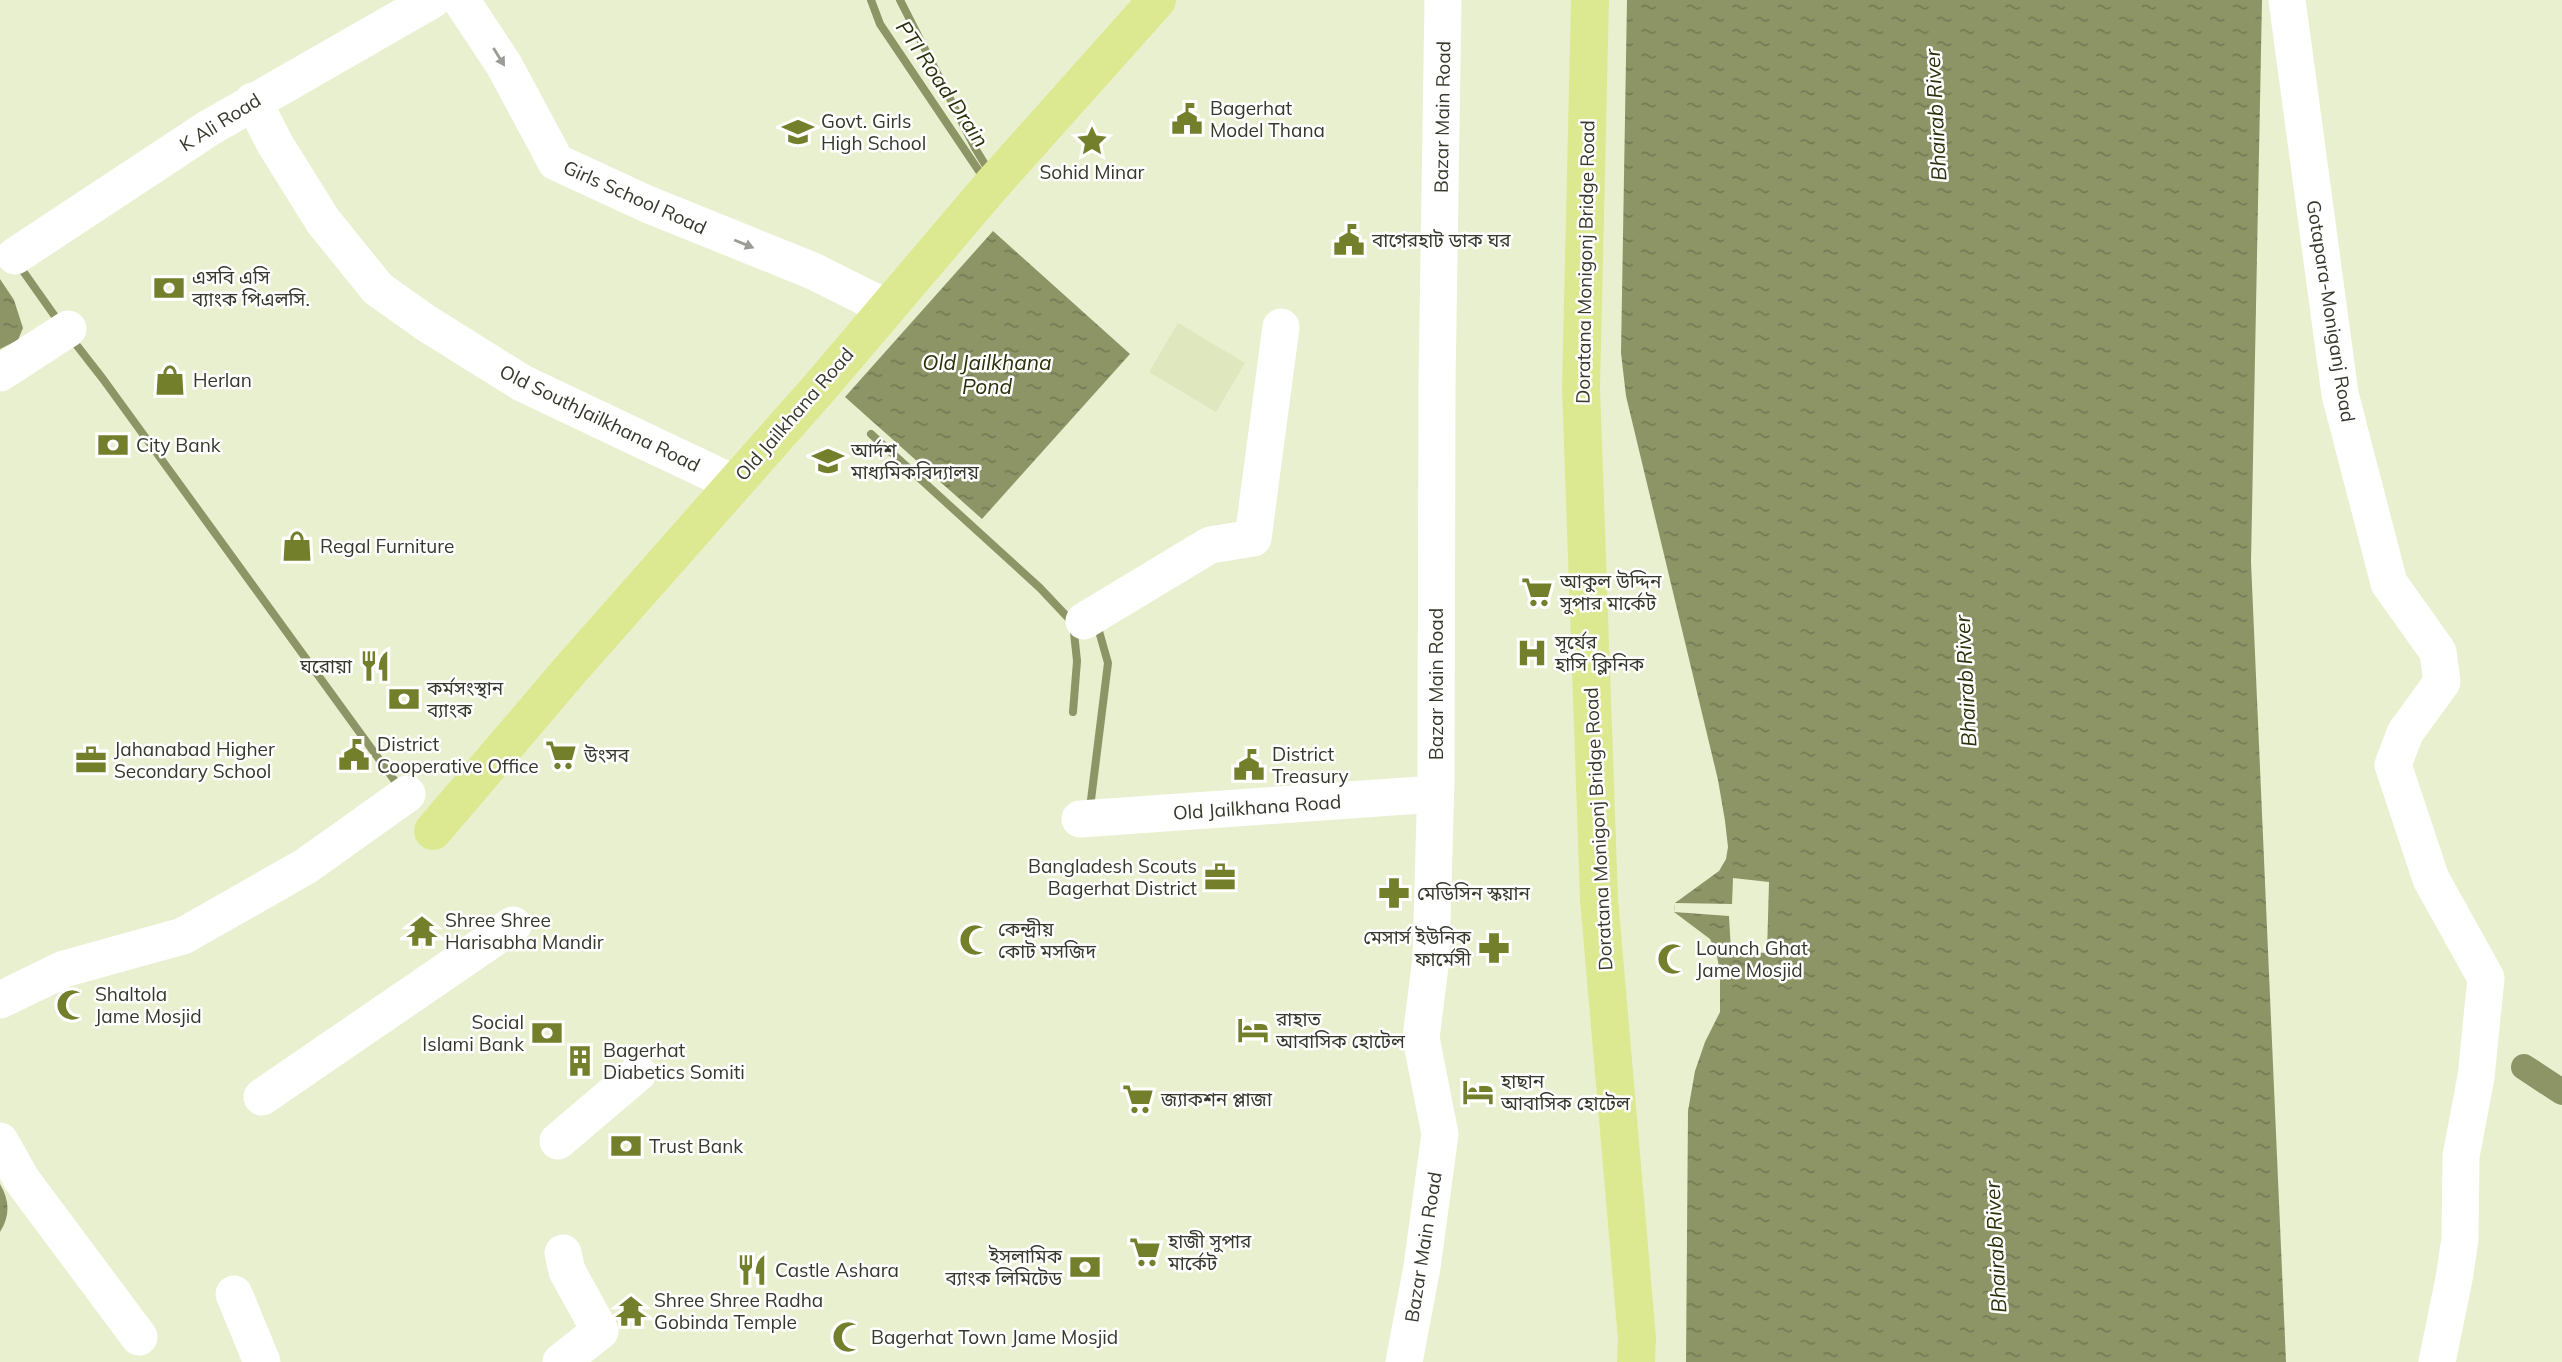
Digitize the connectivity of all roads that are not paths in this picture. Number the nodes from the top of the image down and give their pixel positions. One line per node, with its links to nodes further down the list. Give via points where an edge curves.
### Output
1 (432, 0): 7 (street, K Ali Road)
2 (461, 0): 9 (street, Girls School Road, one-way to 9, via 504,65 556,162)
3 (1157, 0): 9 (main road, Old Jailkhana Road)
4 (1443, 0): 16 (street, Bazar Main Road)
5 (1590, 0): 31 (main road, Doratana Monigonj Bridge Road, via 1581,388 1598,871)
6 (2287, 0): 32 (street, Gotapara-Moniganj Road, via 2340,394 2389,583 2438,652 2442,682 2405,733 2393,765 2431,879 2486,978 2476,1077 2461,1156 2460,1239)
7 (253, 101): 8 (street, K Ali Road); 13 (street, Old SouthJailkhana Road, via 323,221 378,289 522,383)
8 (15, 256)
9 (887, 307): 13 (main road, Old Jailkhana Road)
10 (1281, 327): 14 (street, via 1253,538 1210,545)
11 (68, 329): 12 (street)
12 (0, 373)
13 (733, 483): 18 (main road, Old Jailkhana Road)
14 (1084, 621)
15 (407, 794): 20 (street, via 306,866 183,936 64,969)
16 (1435, 794): 17 (street, Old Jailkhana Road); 30 (street, Bazar Main Road, via 1431,958 1421,1038 1440,1134)
17 (1080, 819)
18 (433, 831)
19 (513, 925): 22 (street)
20 (0, 1000)
21 (638, 1073): 24 (street)
22 (262, 1097)
23 (0, 1141): 27 (street, via 22,1180)
24 (558, 1141)
25 (562, 1253): 29 (street, via 600,1331)
26 (234, 1294): 28 (street)
27 (139, 1337)
28 (262, 1362)
29 (561, 1362)
30 (1404, 1362)
31 (1636, 1362)
32 (2437, 1362)

